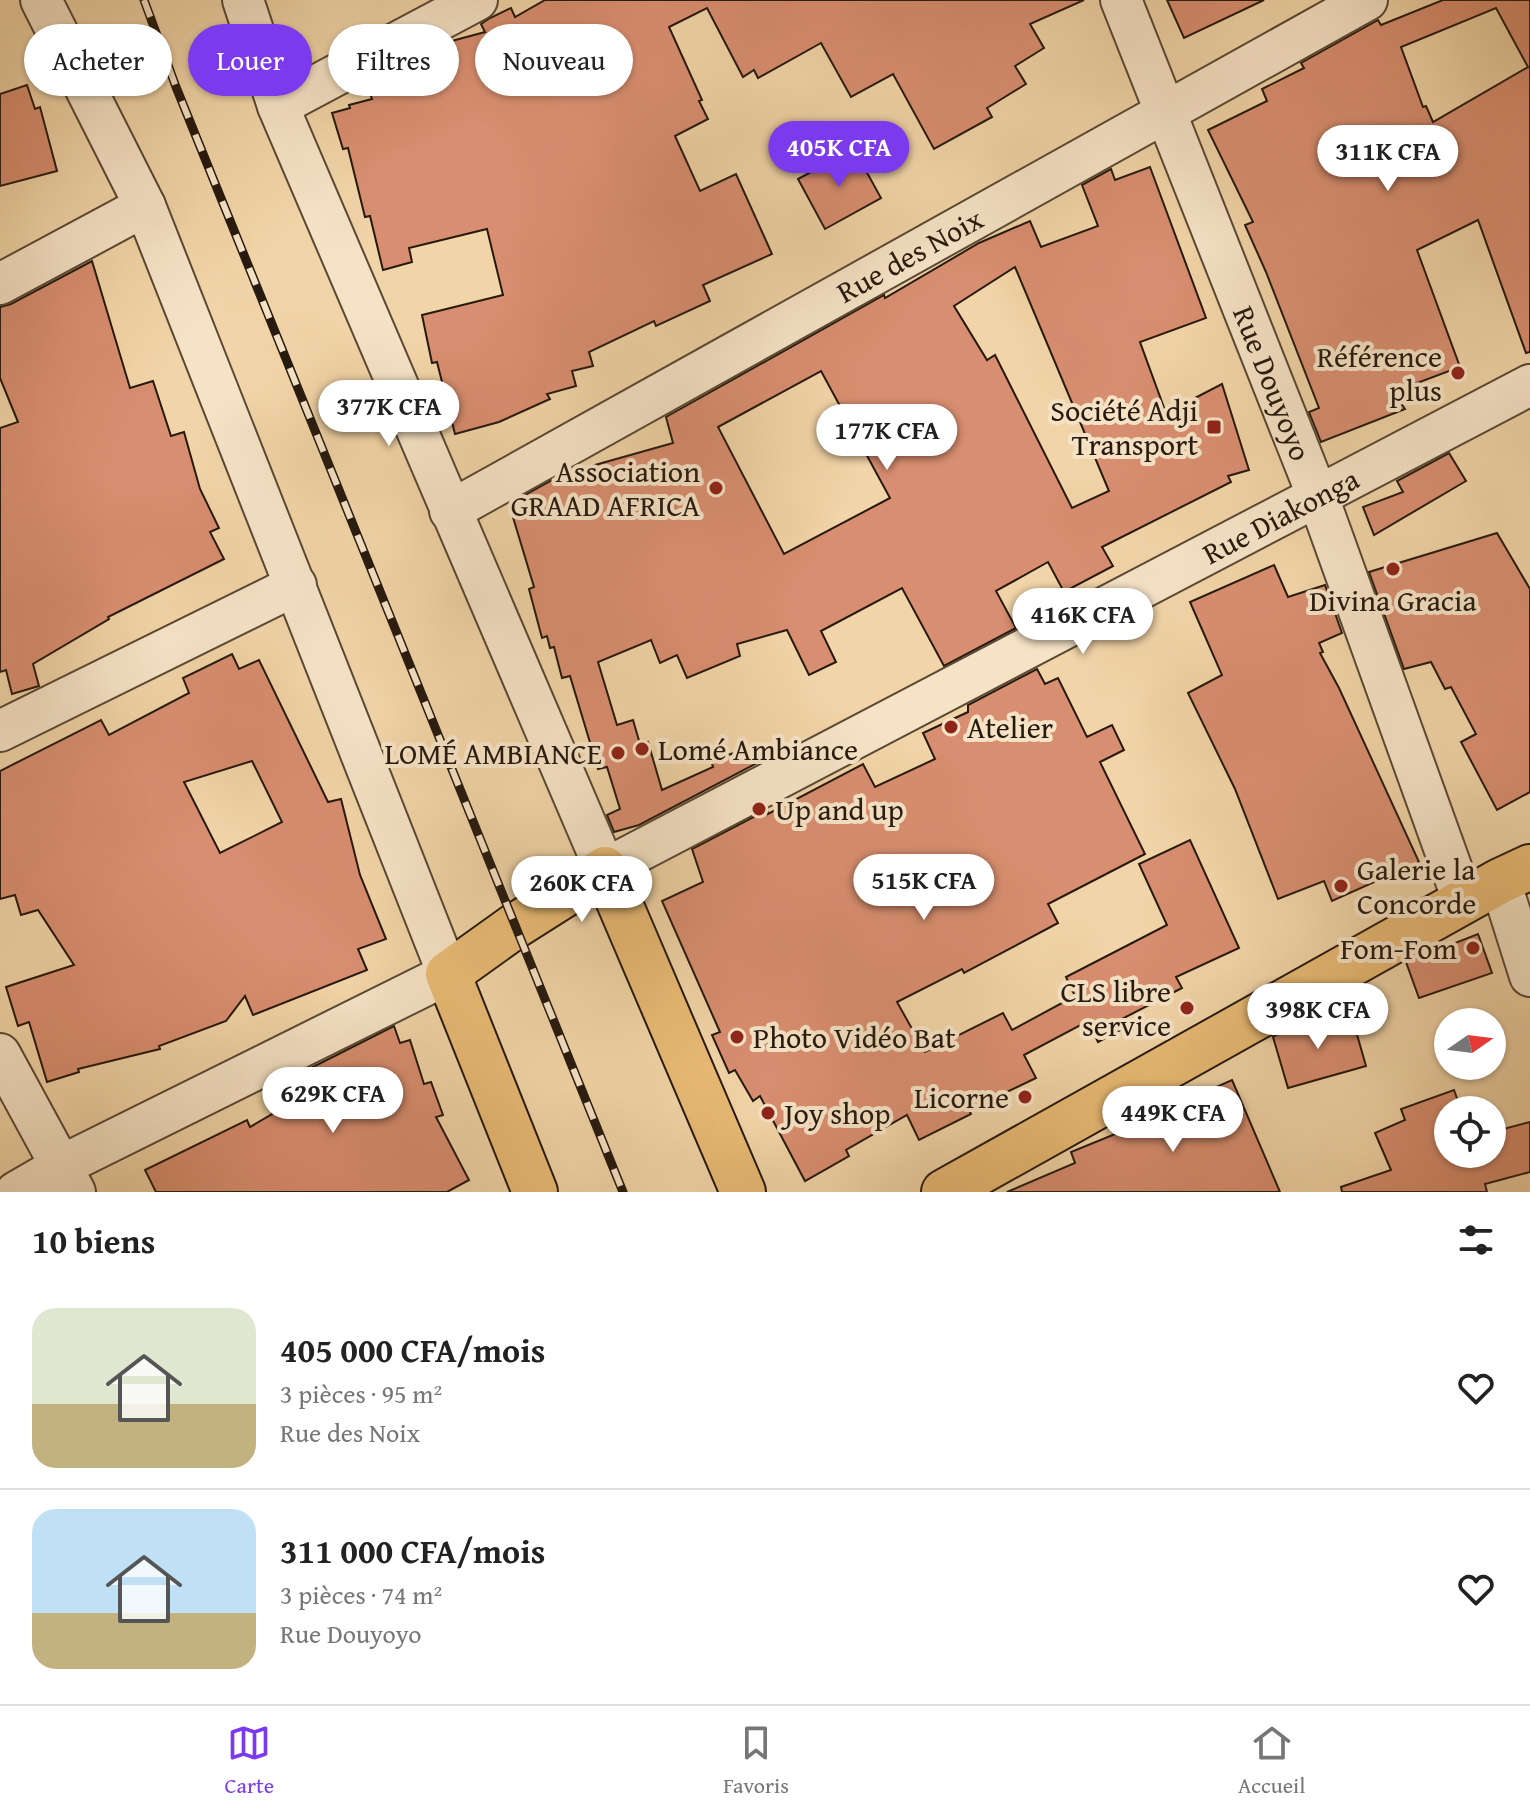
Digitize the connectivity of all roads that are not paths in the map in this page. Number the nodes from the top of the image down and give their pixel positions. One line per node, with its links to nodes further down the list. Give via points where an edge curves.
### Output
1 (41, 0): 8 (street)
2 (243, 0): 6 (street)
3 (477, 0): 6 (street)
4 (1121, 0): 7 (street, Rue Douyoyo)
5 (1367, 0): 7 (street, Rue des Noix)
6 (278, 106): 12 (street)
7 (1164, 112): 11 (street, Rue Douyoyo); 12 (street, Rue des Noix)
8 (145, 206): 9 (street); 13 (street)
9 (0, 284)
10 (1530, 385): 11 (street, Rue Diakonga)
11 (1318, 497): 15 (street, Rue Diakonga); 16 (street, Rue Douyoyo)
12 (450, 511): 15 (street)
13 (296, 585): 14 (street); 17 (street)
14 (0, 731)
15 (605, 869): 17 (main road); 23 (main road)
16 (1498, 884): 18 (street, Rue Douyoyo); 24 (main road)
17 (448, 974): 20 (street); 22 (main road)
18 (1530, 976)
19 (0, 1054): 20 (street)
20 (68, 1179): 21 (street)
21 (16, 1192)
22 (535, 1192)
23 (743, 1192)
24 (944, 1192)

